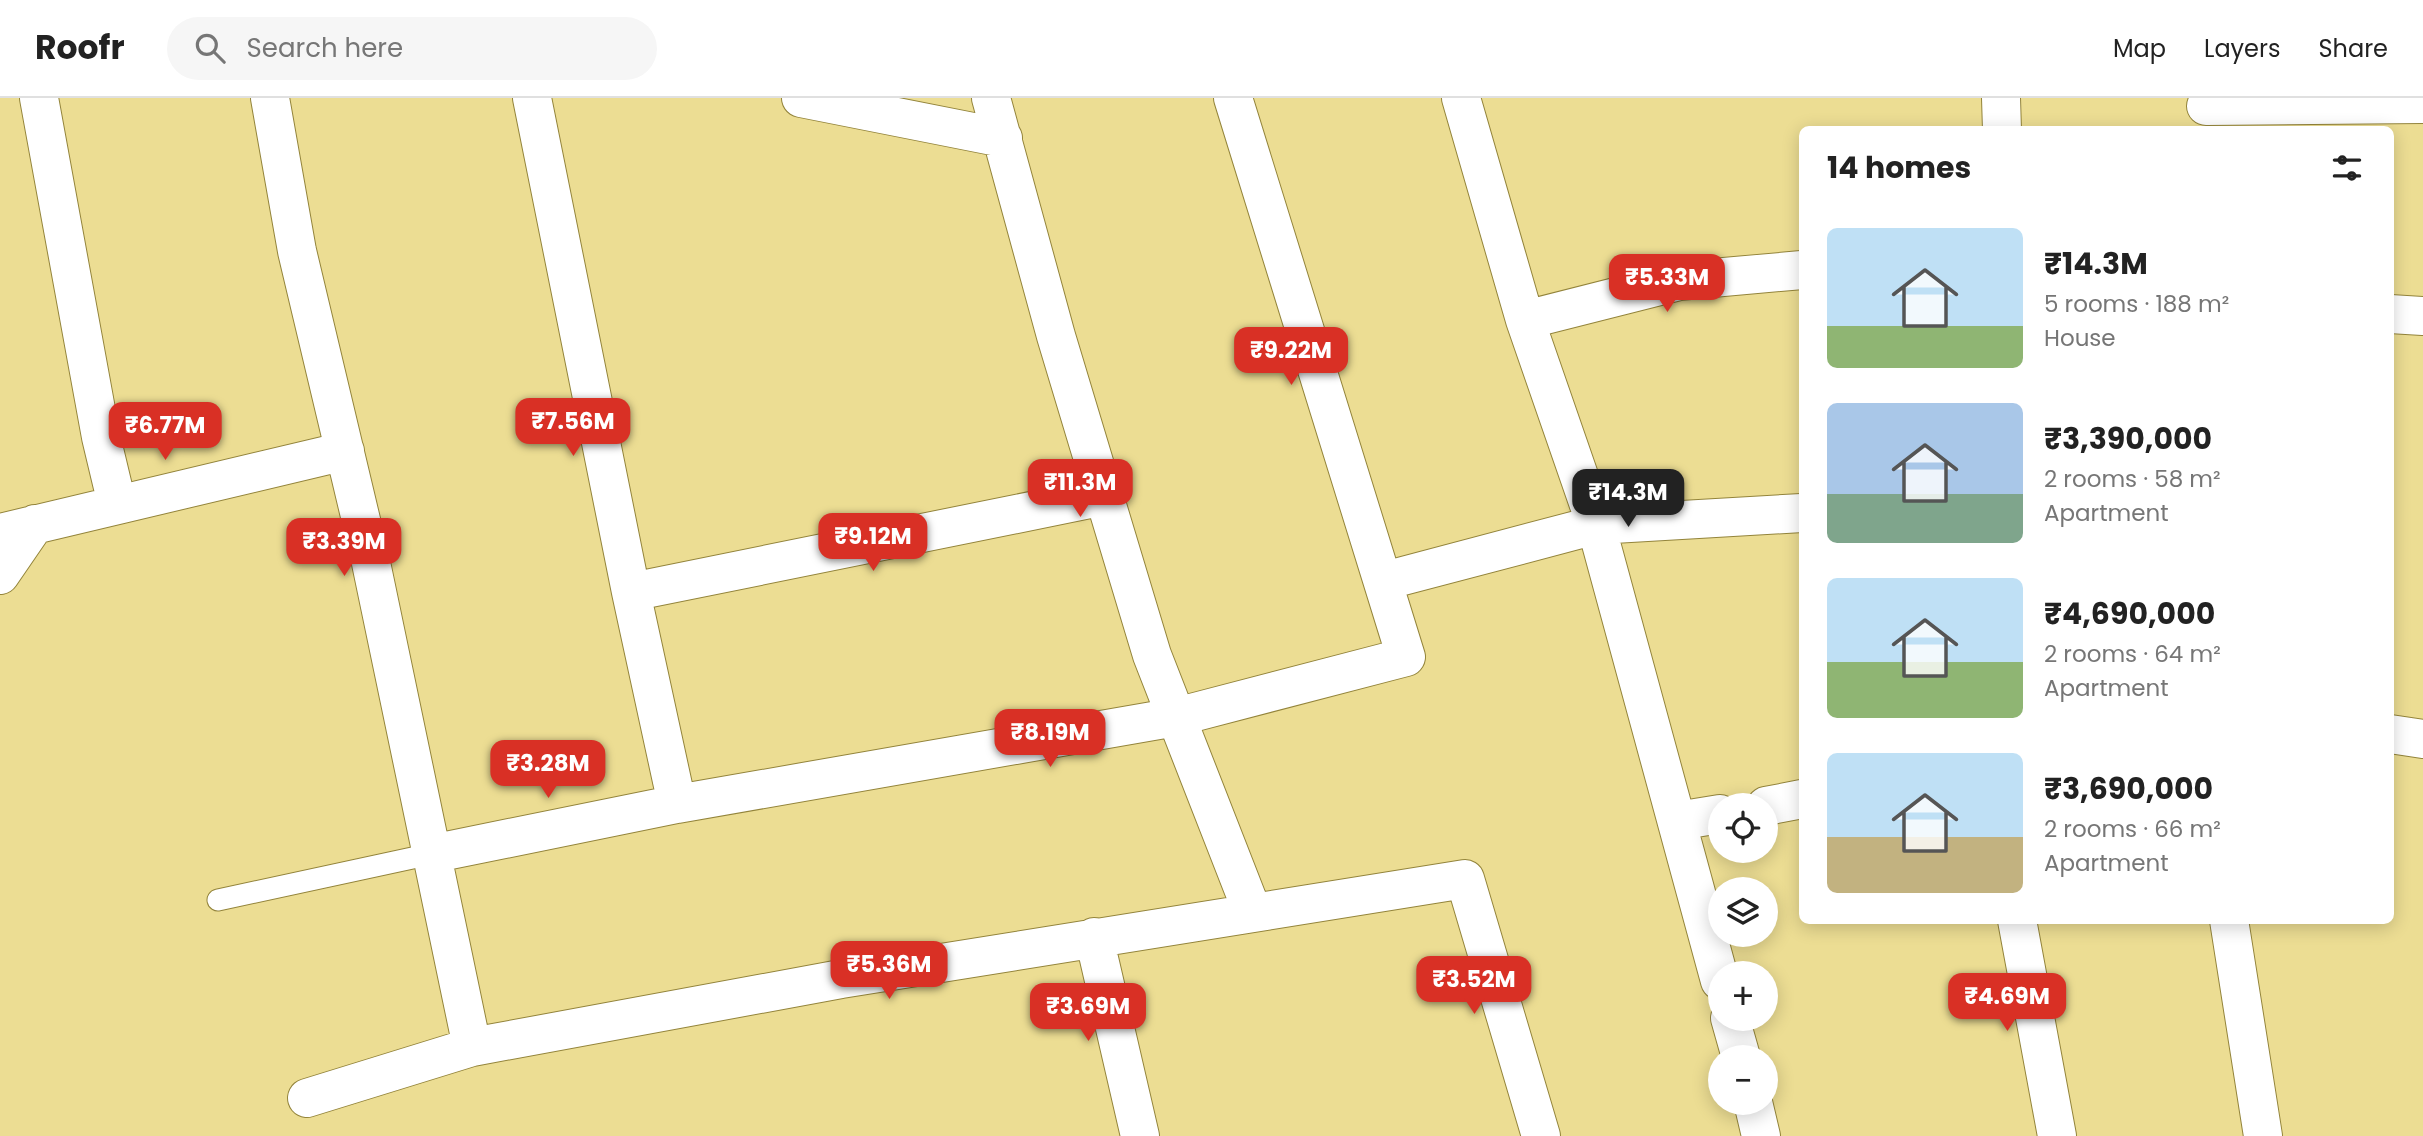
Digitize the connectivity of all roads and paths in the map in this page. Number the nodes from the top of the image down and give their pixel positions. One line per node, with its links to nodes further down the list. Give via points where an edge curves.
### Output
1 (38, 98): 19 (street, via 100,437)
2 (270, 98): 17 (street, via 297,251)
3 (532, 98): 25 (street)
4 (801, 98): 12 (street)
5 (991, 98): 12 (street)
6 (1233, 98): 24 (street)
7 (1461, 98): 16 (street)
8 (2001, 98): 11 (street)
9 (2423, 104): 10 (street)
10 (2206, 111)
11 (2002, 126)
12 (1003, 138): 18 (street)
13 (1799, 270): 16 (street, via 1679,281)
14 (2394, 314): 15 (street)
15 (2423, 316)
16 (1525, 320): 21 (street)
17 (345, 451): 19 (street); 32 (street)
18 (1105, 496): 25 (street); 26 (street, via 1152,655)
19 (117, 504): 22 (street)
20 (1799, 513): 21 (street)
21 (1596, 525): 24 (street); 31 (street)
22 (17, 529): 23 (street)
23 (0, 575)
24 (1384, 581): 26 (street, via 1406,657)
25 (631, 592): 28 (street)
26 (1176, 717): 28 (street); 34 (street)
27 (1799, 800): 29 (street)
28 (677, 804): 32 (street)
29 (1778, 804)
30 (1708, 816): 31 (street)
31 (1677, 821): 38 (street)
32 (431, 854): 33 (lane); 39 (street)
33 (218, 900)
34 (1252, 911): 37 (street); 43 (street, via 1465,879)
35 (2018, 924): 45 (street)
36 (2230, 924): 46 (street)
37 (1094, 937): 39 (street); 42 (street)
38 (1715, 961)
39 (472, 1047): 40 (street)
40 (307, 1098)
41 (1756, 1115): 44 (street)
42 (1140, 1136)
43 (1541, 1136)
44 (1761, 1136)
45 (2057, 1136)
46 (2263, 1136)

